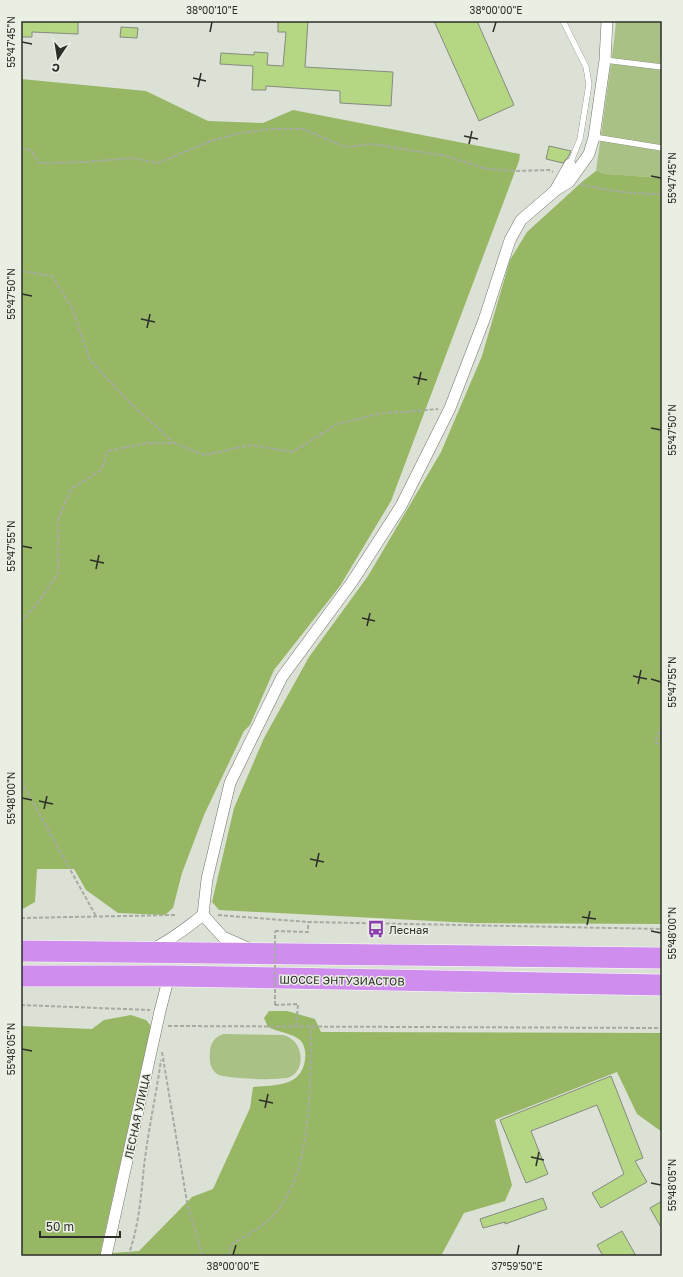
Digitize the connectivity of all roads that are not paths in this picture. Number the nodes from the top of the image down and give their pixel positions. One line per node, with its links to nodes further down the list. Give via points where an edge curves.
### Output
1 (563, 21): 7 (lane, via 586,67 589,84 580,139)
2 (607, 21): 3 (street)
3 (605, 60): 4 (lane); 5 (street)
4 (662, 67)
5 (594, 137): 6 (lane); 8 (street, via 588,154)
6 (662, 148)
7 (570, 164): 8 (street)
8 (567, 178): 9 (street, via 521,220 510,240 484,320 450,408 401,506 352,582 282,677 230,783 207,879)
9 (208, 915): 11 (street, via 162,944); 12 (street, via 223,936 242,947)
10 (21, 951): 11 (highway)
11 (144, 952): 12 (highway)
12 (267, 954): 13 (highway)
13 (662, 958)
14 (21, 976): 15 (highway, ШОССЕ ЭНТУЗИАСТОВ)
15 (169, 976): 16 (highway, ШОССЕ ЭНТУЗИАСТОВ); 17 (street, ЛЕСНАЯ УЛИЦА)
16 (662, 985)
17 (106, 1256)

